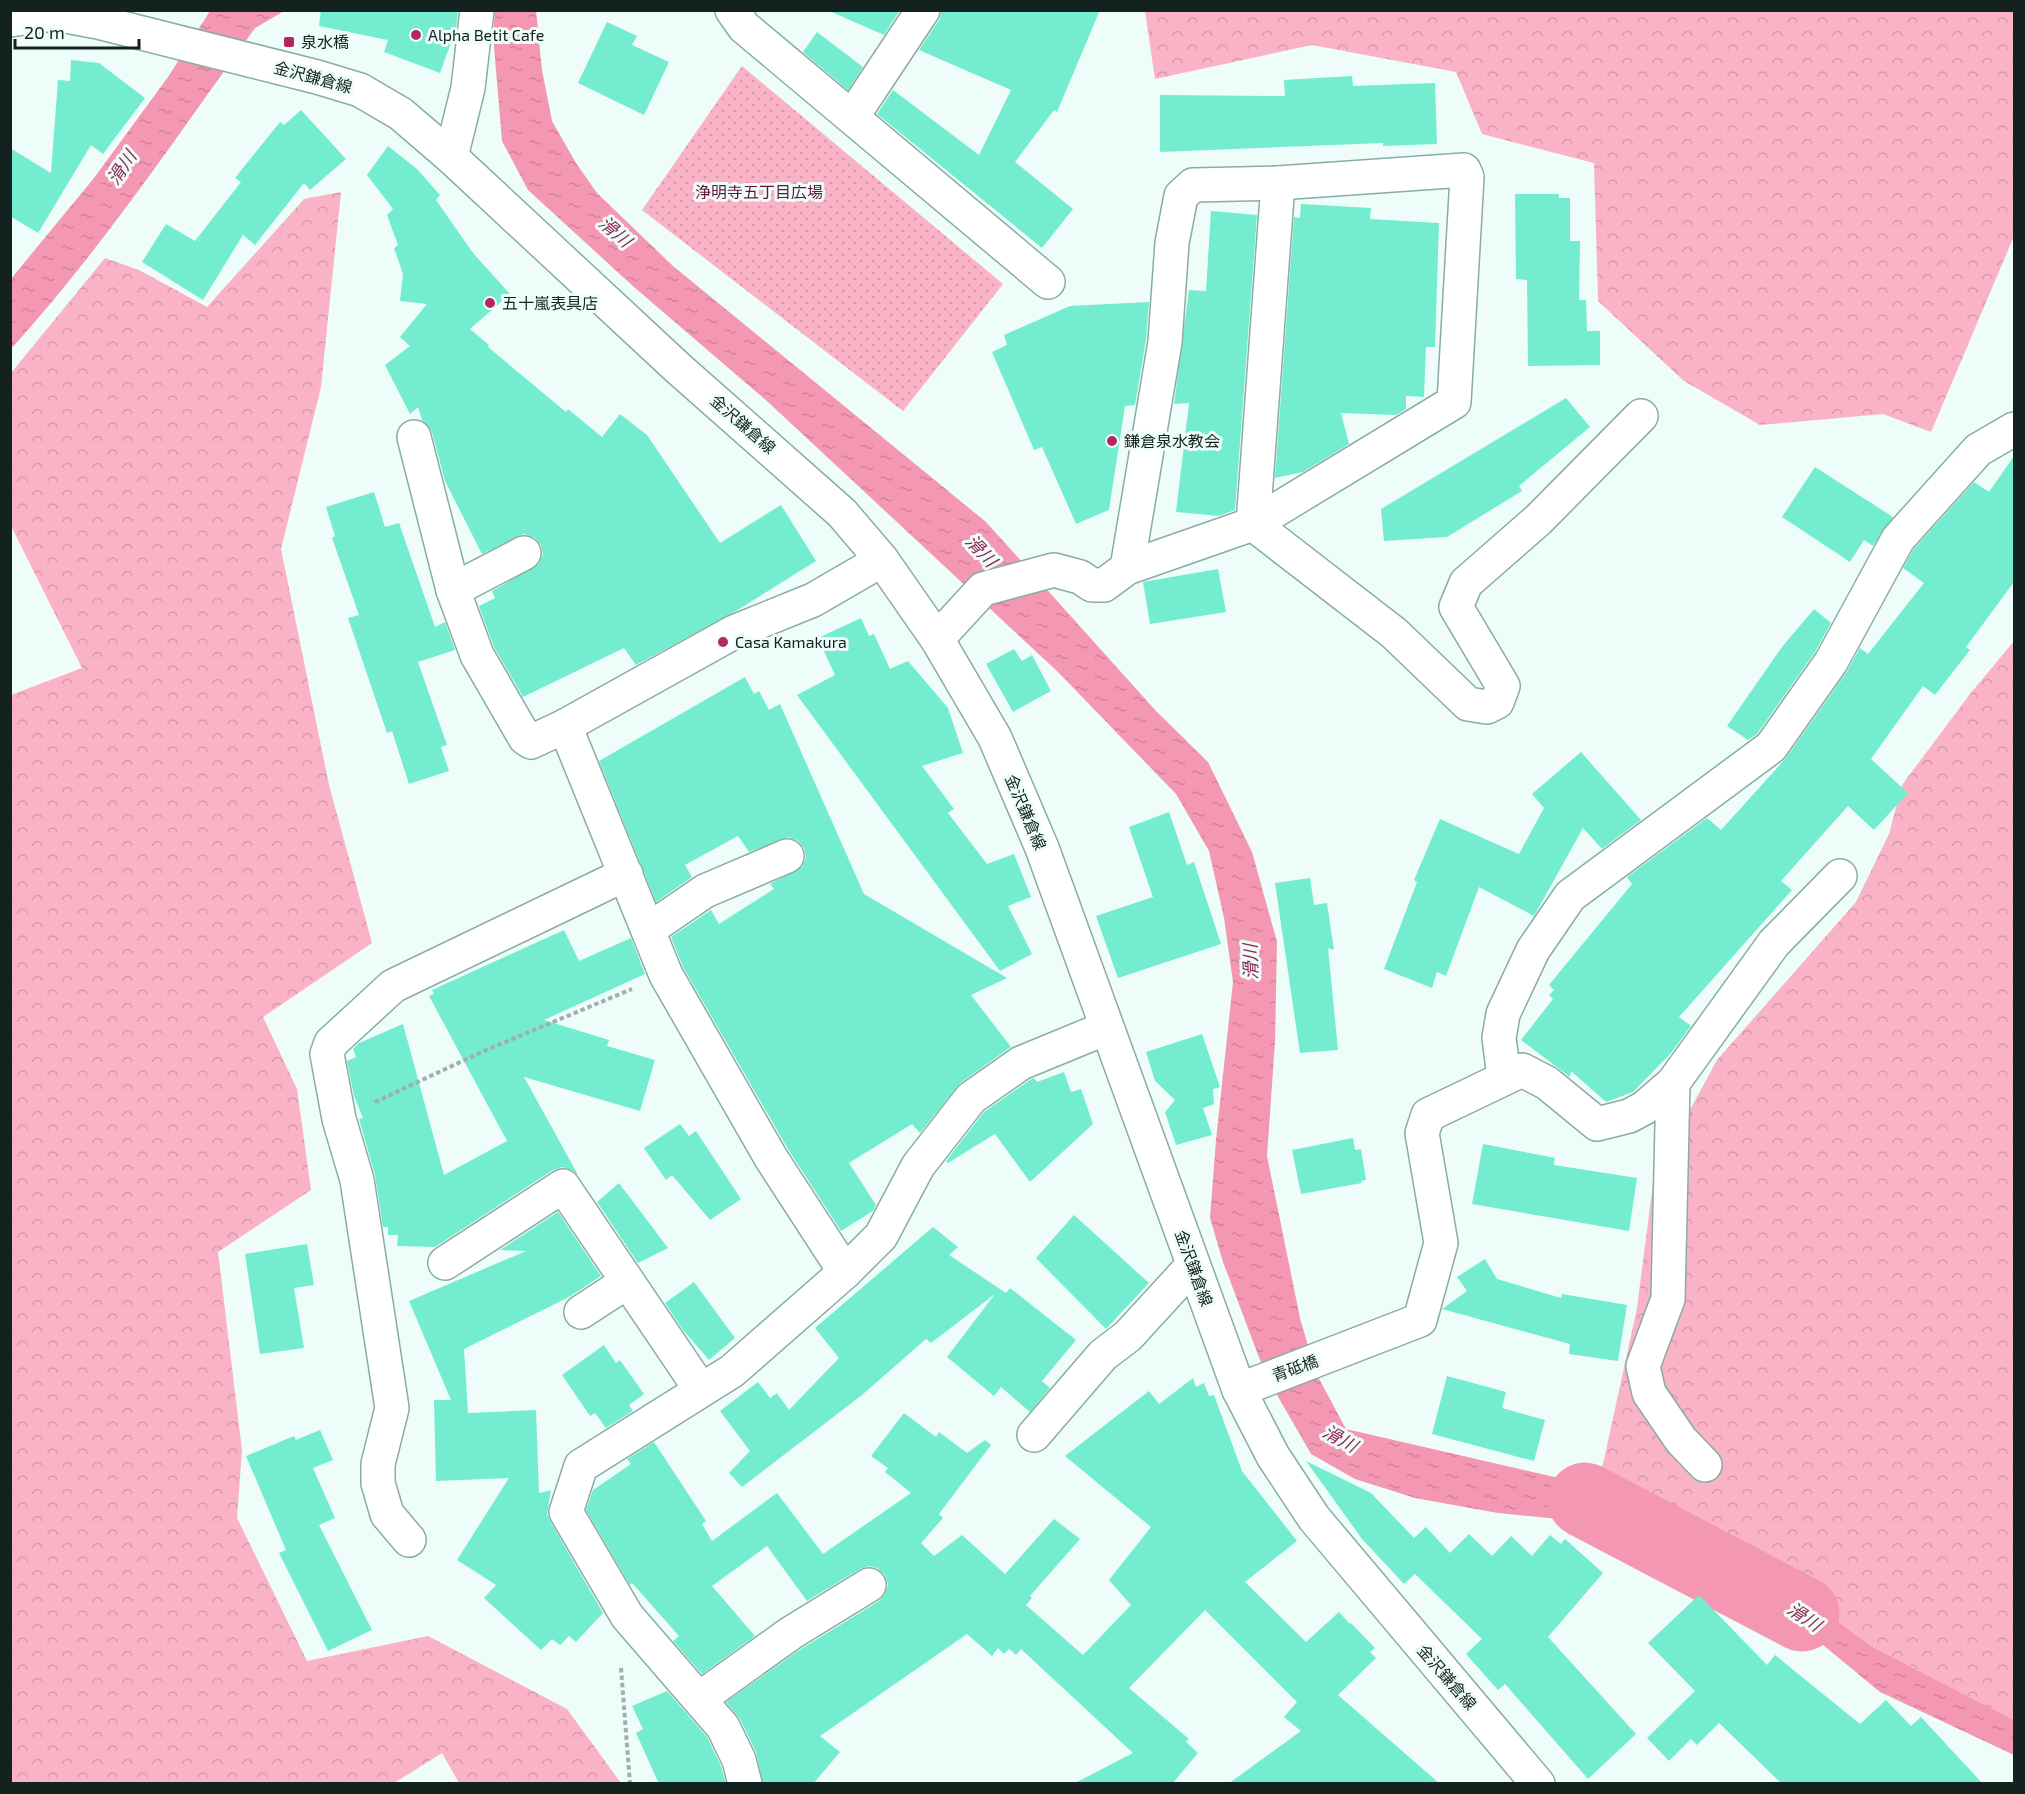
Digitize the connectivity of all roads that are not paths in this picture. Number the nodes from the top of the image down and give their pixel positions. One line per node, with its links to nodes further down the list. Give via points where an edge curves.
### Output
1 (477, 10): 7 (street, via 468,88)
2 (732, 10): 6 (street, via 744,27)
3 (923, 10): 6 (street)
4 (96, 16): 5 (street, via 55,14); 7 (street, 金沢鎌倉線, via 360,90 401,114)
5 (10, 20)
6 (852, 117): 9 (street)
7 (451, 157): 15 (street, 金沢鎌倉線, via 679,369 809,482)
8 (1278, 183): 13 (street); 13 (street, via 1464,170 1467,177 1454,402); 16 (street, via 1193,185 1181,196 1172,243 1165,342)
9 (1048, 282)
10 (1641, 416): 13 (street, via 1538,520 1466,583 1456,607 1503,686 1497,702 1487,707 1468,704 1394,633)
11 (2014, 429): 25 (street, via 1978,450 1898,539 1831,662 1771,747 1570,896 1533,950 1503,1014 1499,1038)
12 (414, 437): 17 (street)
13 (1253, 524): 16 (street)
14 (524, 553): 17 (street)
15 (882, 560): 18 (street, 金沢鎌倉線); 19 (street, via 813,600 724,637)
16 (1127, 568): 18 (street, via 1104,585 1092,585 1080,577 1054,570 983,589)
17 (453, 590): 19 (street, via 477,655 525,738 531,742 539,740)
18 (937, 639): 24 (street, 金沢鎌倉線, via 995,738 1042,848)
19 (565, 726): 21 (street)
20 (787, 856): 23 (street, via 705,891)
21 (626, 874): 23 (street); 36 (street, via 393,986 331,1043 327,1054 339,1119 357,1180 392,1408 378,1464 378,1483 387,1514)
22 (1840, 876): 26 (street, via 1774,943)
23 (648, 930): 29 (street, via 666,975 771,1158)
24 (1106, 1028): 28 (street, 金沢鎌倉線); 29 (street, via 1021,1063 971,1098 918,1166 880,1236)
25 (1504, 1077): 26 (street, via 1522,1071 1547,1083 1597,1124 1644,1108); 32 (street, 青砥橋, via 1428,1115 1422,1133 1441,1243 1420,1320)
26 (1673, 1083): 35 (street, via 1668,1299 1643,1366 1649,1393 1681,1440)
27 (445, 1263): 30 (street, via 563,1186)
28 (1193, 1264): 32 (street, 金沢鎌倉線); 34 (street, via 1128,1336 1103,1355)
29 (845, 1272): 33 (street, via 732,1371)
30 (627, 1282): 31 (street); 33 (street)
31 (581, 1312)
32 (1251, 1385): 40 (street, 金沢鎌倉線, via 1273,1456 1314,1518)
33 (701, 1390): 38 (street, via 581,1466 566,1512 627,1616)
34 (1034, 1435)
35 (1705, 1465)
36 (409, 1539)
37 (868, 1585): 38 (street, via 791,1633)
38 (699, 1699): 39 (street, via 723,1727 739,1760)
39 (745, 1784)
40 (1538, 1784)

